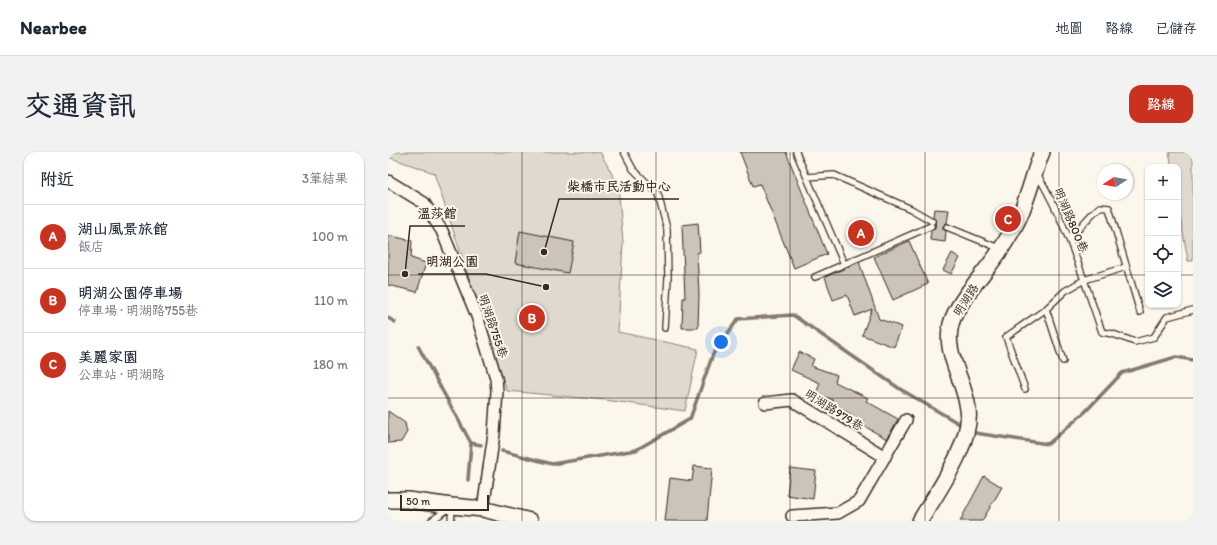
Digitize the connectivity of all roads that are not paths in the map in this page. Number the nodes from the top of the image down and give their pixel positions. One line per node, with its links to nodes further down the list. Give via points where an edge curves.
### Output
1 (624, 152): 17 (lane, via 633,169 658,194 666,229 668,278)
2 (796, 152): 5 (lane)
3 (1042, 152): 4 (street, 明湖路)
4 (1034, 170): 8 (lane, 明湖路800巷, via 1052,199); 9 (street, 明湖路, via 1020,215)
5 (807, 177): 10 (lane); 10 (lane, via 834,175 911,209 932,223)
6 (388, 181): 24 (street, 明湖路755巷, via 424,203 442,231 477,316 496,378 494,434)
7 (947, 227): 9 (lane)
8 (1069, 239): 11 (lane, via 1100,207 1109,208); 13 (lane, 明湖路800巷)
9 (1001, 249): 30 (street, 明湖路, via 964,299 951,323 949,336 952,358 963,386 968,410 966,438)
10 (844, 264): 12 (lane)
11 (1126, 267): 13 (lane); 16 (lane)
12 (815, 277)
13 (1084, 280): 14 (lane, via 1066,291); 15 (lane, 明湖路800巷, via 1102,332 1135,342 1154,336 1167,317)
14 (1046, 309): 18 (lane); 19 (lane, via 1006,337)
15 (1193, 310)
16 (1140, 312)
17 (665, 328)
18 (1063, 361)
19 (1025, 389)
20 (765, 403): 22 (street, 明湖路979巷, via 792,400)
21 (906, 420): 22 (street)
22 (885, 457): 27 (street, via 859,501 838,513)
23 (388, 500): 25 (street, via 408,500)
24 (483, 509): 25 (street); 29 (street)
25 (451, 514): 28 (lane)
26 (792, 516): 27 (street)
27 (819, 518)
28 (431, 521)
29 (530, 521)
30 (920, 521)

